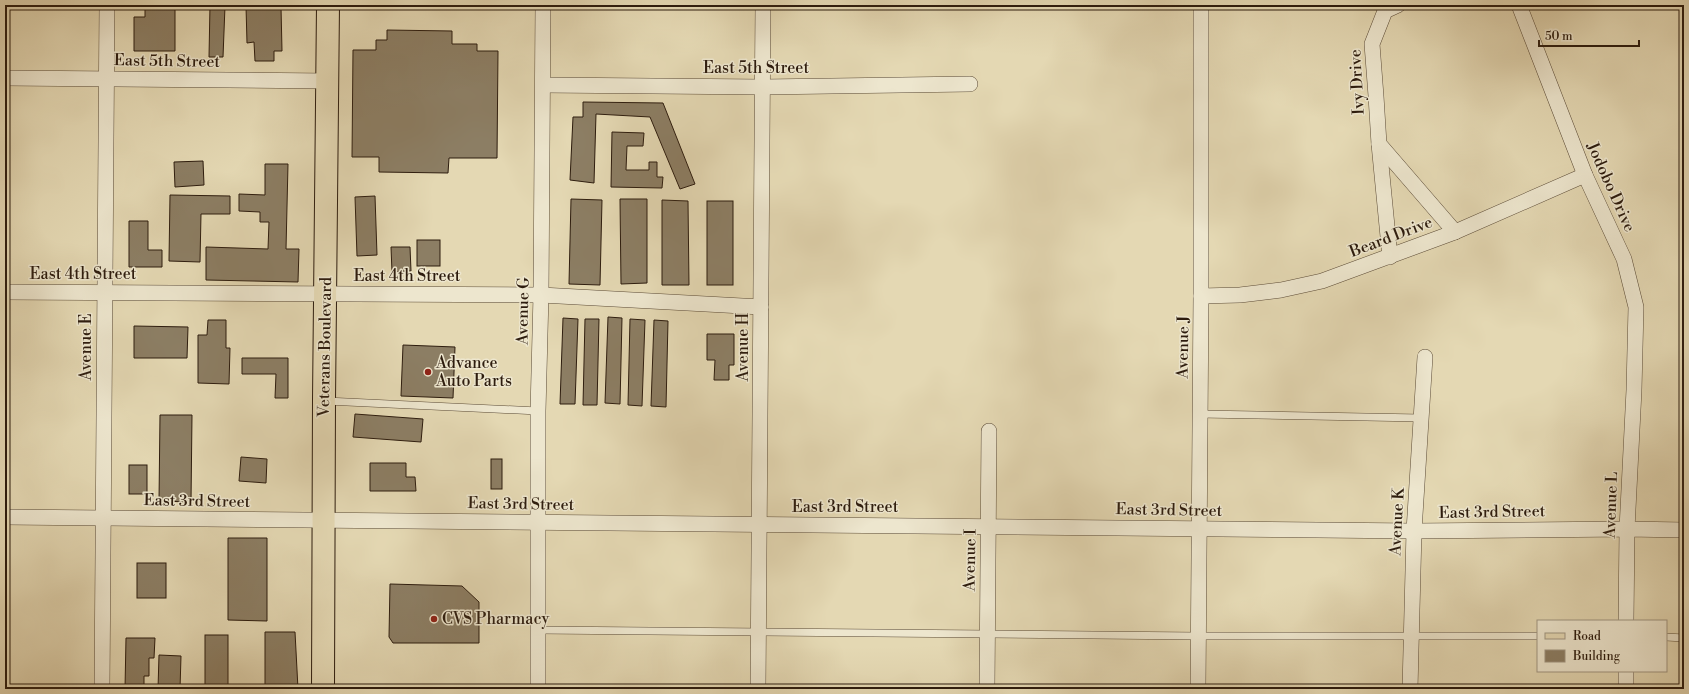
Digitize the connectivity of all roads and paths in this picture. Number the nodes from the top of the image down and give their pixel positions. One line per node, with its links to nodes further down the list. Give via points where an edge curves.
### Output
1 (107, 5): 9 (street, Avenue E)
2 (328, 5): 10 (main road, Veterans Boulevard)
3 (543, 5): 12 (street, Avenue G)
4 (763, 5): 13 (street, Avenue H)
5 (1201, 5): 22 (street, Avenue J)
6 (1398, 5): 14 (street, Ivy Drive, via 1384,11 1372,44)
7 (1519, 5): 15 (street, Jodobo Drive)
8 (5, 78): 9 (street, East 5th Street)
9 (106, 78): 10 (street, East 5th Street); 19 (street, Avenue E)
10 (328, 81): 20 (main road, Veterans Boulevard)
11 (970, 84): 13 (street, East 5th Street)
12 (543, 85): 13 (street, East 5th Street); 21 (street, Avenue G)
13 (763, 87): 23 (street, Avenue H)
14 (1379, 144): 16 (street); 17 (street, Ivy Drive)
15 (1585, 175): 16 (street, Beard Drive); 25 (street, Jodobo Drive, via 1624,259 1636,307)
16 (1455, 232): 17 (street, Beard Drive)
17 (1390, 257): 22 (street, Beard Drive, via 1322,281 1281,290)
18 (5, 292): 19 (street, East 4th Street)
19 (105, 292): 20 (street, East 4th Street); 32 (street, Avenue E)
20 (326, 293): 21 (street, East 4th Street); 26 (main road, Veterans Boulevard)
21 (541, 294): 23 (street, East 4th Street); 27 (street, Avenue G)
22 (1201, 296): 28 (street, Avenue J)
23 (761, 307): 35 (street, Avenue H)
24 (1425, 357): 29 (street, Avenue K)
25 (1634, 390): 38 (street, Avenue L)
26 (324, 400): 27 (lane); 33 (main road, Veterans Boulevard)
27 (538, 411): 34 (street, Avenue G)
28 (1200, 414): 29 (lane); 37 (street, Avenue J)
29 (1421, 418): 39 (street, Avenue K)
30 (989, 431): 36 (street, Avenue I)
31 (5, 517): 32 (street, East 3rd Street)
32 (103, 518): 33 (street, East 3rd Street); 51 (street, Avenue E)
33 (324, 520): 34 (street, East 3rd Street); 52 (main road, Veterans Boulevard)
34 (539, 522): 35 (street, East 3rd Street); 42 (street, Avenue G)
35 (760, 524): 36 (street, East 3rd Street); 43 (street, Avenue H)
36 (988, 526): 37 (street, East 3rd Street); 44 (street, Avenue I)
37 (1199, 528): 39 (street, East 3rd Street); 45 (street, Avenue J)
38 (1627, 529): 39 (street, East 3rd Street); 40 (street, East 3rd Street); 41 (street, Avenue L)
39 (1414, 530): 47 (street, Avenue K)
40 (1684, 530)
41 (1626, 620)
42 (538, 630): 43 (lane); 53 (street, Avenue G)
43 (759, 632): 44 (lane); 54 (street, Avenue H)
44 (987, 633): 45 (lane); 55 (street, Avenue I)
45 (1198, 636): 47 (lane); 56 (street, Avenue J)
46 (1537, 636): 47 (lane)
47 (1411, 637): 57 (street, Avenue K)
48 (1667, 637): 49 (lane)
49 (1684, 638)
50 (1626, 672): 58 (street)
51 (102, 689)
52 (323, 689)
53 (538, 689)
54 (758, 689)
55 (986, 689)
56 (1198, 689)
57 (1410, 689)
58 (1626, 689)

